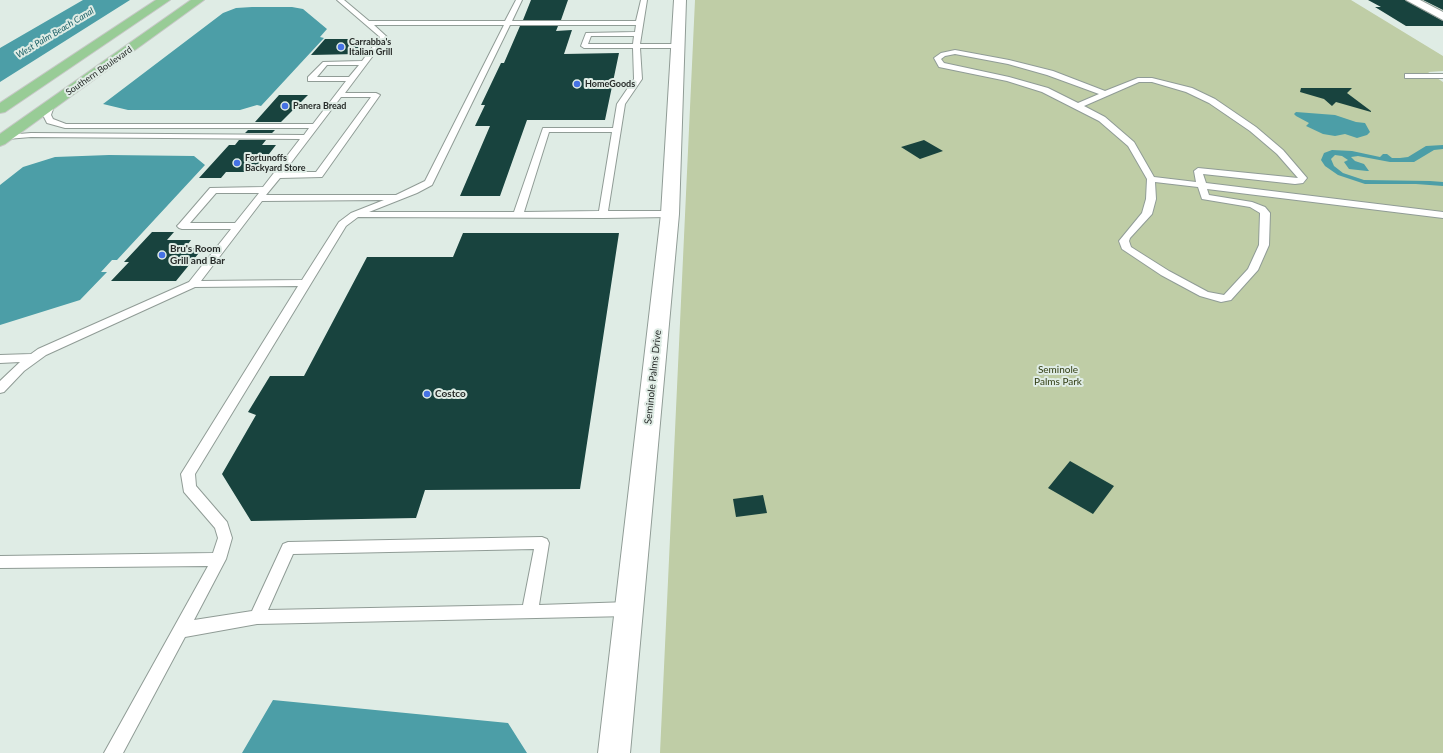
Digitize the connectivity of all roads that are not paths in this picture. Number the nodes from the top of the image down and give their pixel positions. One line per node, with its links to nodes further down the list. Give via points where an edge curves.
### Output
1 (164, 0): 15 (highway)
2 (198, 0): 22 (highway, Southern Boulevard)
3 (340, 0): 9 (lane)
4 (519, 0): 10 (lane)
5 (644, 0): 11 (lane)
6 (680, 0): 14 (street, Seminole Palms Drive)
7 (1412, 0): 8 (street)
8 (1443, 17)
9 (368, 23): 10 (lane); 16 (lane, via 384,37)
10 (509, 23): 11 (lane); 33 (lane, via 429,183)
11 (639, 23): 12 (lane)
12 (638, 34): 13 (lane); 13 (lane, via 588,34 584,46)
13 (636, 46): 14 (lane); 26 (lane, via 638,79 621,104)
14 (678, 46): 34 (street, Seminole Palms Drive)
15 (83, 54): 24 (highway); 27 (highway, via 59,85 6,122)
16 (364, 63): 19 (lane); 19 (lane, via 325,63 311,79)
17 (1408, 76): 18 (lane)
18 (1443, 76)
19 (352, 79): 21 (lane)
20 (1105, 94): 23 (lane); 23 (lane, via 1050,73 1009,62 955,52 937,58 942,65 1026,84); 31 (lane, via 1141,80 1156,81 1189,90 1212,100 1254,129 1280,152 1303,178 1295,181 1198,171)
21 (340, 95): 25 (lane); 29 (lane, via 376,95 319,175)
22 (50, 106): 25 (lane, via 47,114 50,121 65,126); 27 (highway, Southern Boulevard)
23 (1078, 106): 30 (lane, via 1102,119 1131,144)
24 (0, 109)
25 (315, 126): 28 (lane)
26 (617, 130): 36 (lane, via 546,130); 37 (lane)
27 (2, 135): 28 (lane)
28 (307, 137): 29 (lane)
29 (277, 175): 32 (lane)
30 (1151, 179): 31 (lane); 31 (lane, via 1151,199 1147,214 1124,241 1128,249 1204,294 1221,299 1227,298 1253,270 1264,245 1266,217 1257,206 1205,197)
31 (1203, 185): 38 (lane)
32 (263, 194): 33 (lane); 39 (lane); 39 (lane, via 213,190 182,226)
33 (400, 196): 35 (lane)
34 (670, 214): 37 (lane); 47 (street, Seminole Palms Drive)
35 (354, 215): 36 (lane); 40 (lane, via 342,224)
36 (518, 215): 37 (lane)
37 (603, 215)
38 (1443, 215)
39 (238, 226): 41 (lane)
40 (305, 283): 41 (lane); 45 (lane, via 188,474 188,488 222,526 225,538)
41 (193, 284): 42 (lane)
42 (33, 358): 43 (lane); 44 (lane)
43 (0, 359)
44 (0, 389)
45 (218, 559): 46 (lane); 50 (lane)
46 (0, 562)
47 (629, 609): 48 (lane); 52 (street, Seminole Palms Drive)
48 (530, 612): 49 (lane); 49 (lane, via 542,543 288,548)
49 (257, 617): 50 (lane)
50 (180, 630): 51 (lane)
51 (113, 753)
52 (614, 753)

